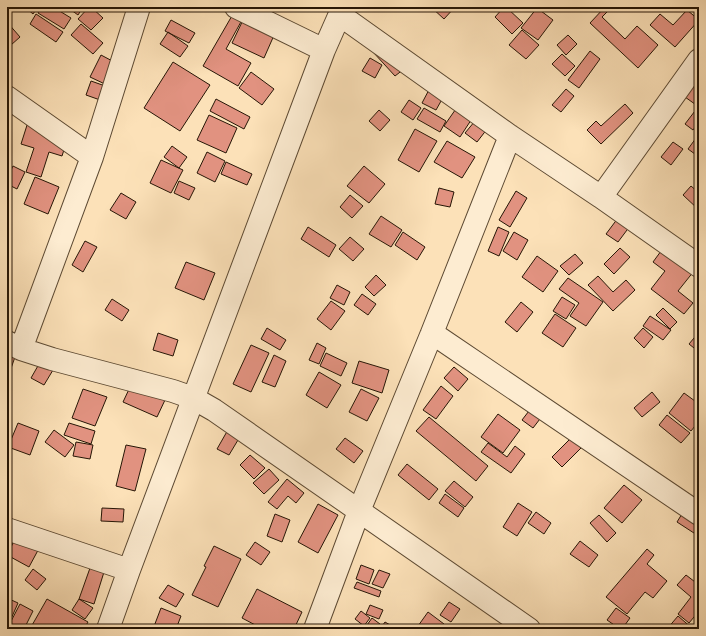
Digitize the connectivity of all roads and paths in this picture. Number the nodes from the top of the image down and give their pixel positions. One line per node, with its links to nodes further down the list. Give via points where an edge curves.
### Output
1 (140, 7): 8 (street)
2 (236, 7): 4 (street)
3 (342, 11): 4 (street); 7 (street)
4 (324, 50): 13 (street)
5 (699, 60): 9 (street)
6 (7, 97): 8 (street)
7 (510, 136): 9 (street); 11 (street)
8 (92, 157): 12 (street)
9 (601, 197): 10 (street)
10 (699, 266)
11 (432, 333): 14 (street); 15 (street)
12 (14, 345): 13 (street, via 52,359)
13 (193, 398): 14 (street); 17 (street)
14 (359, 511): 19 (street); 20 (street)
15 (699, 514)
16 (7, 529): 17 (street)
17 (128, 570): 18 (street)
18 (108, 629)
19 (315, 629)
20 (529, 629)

